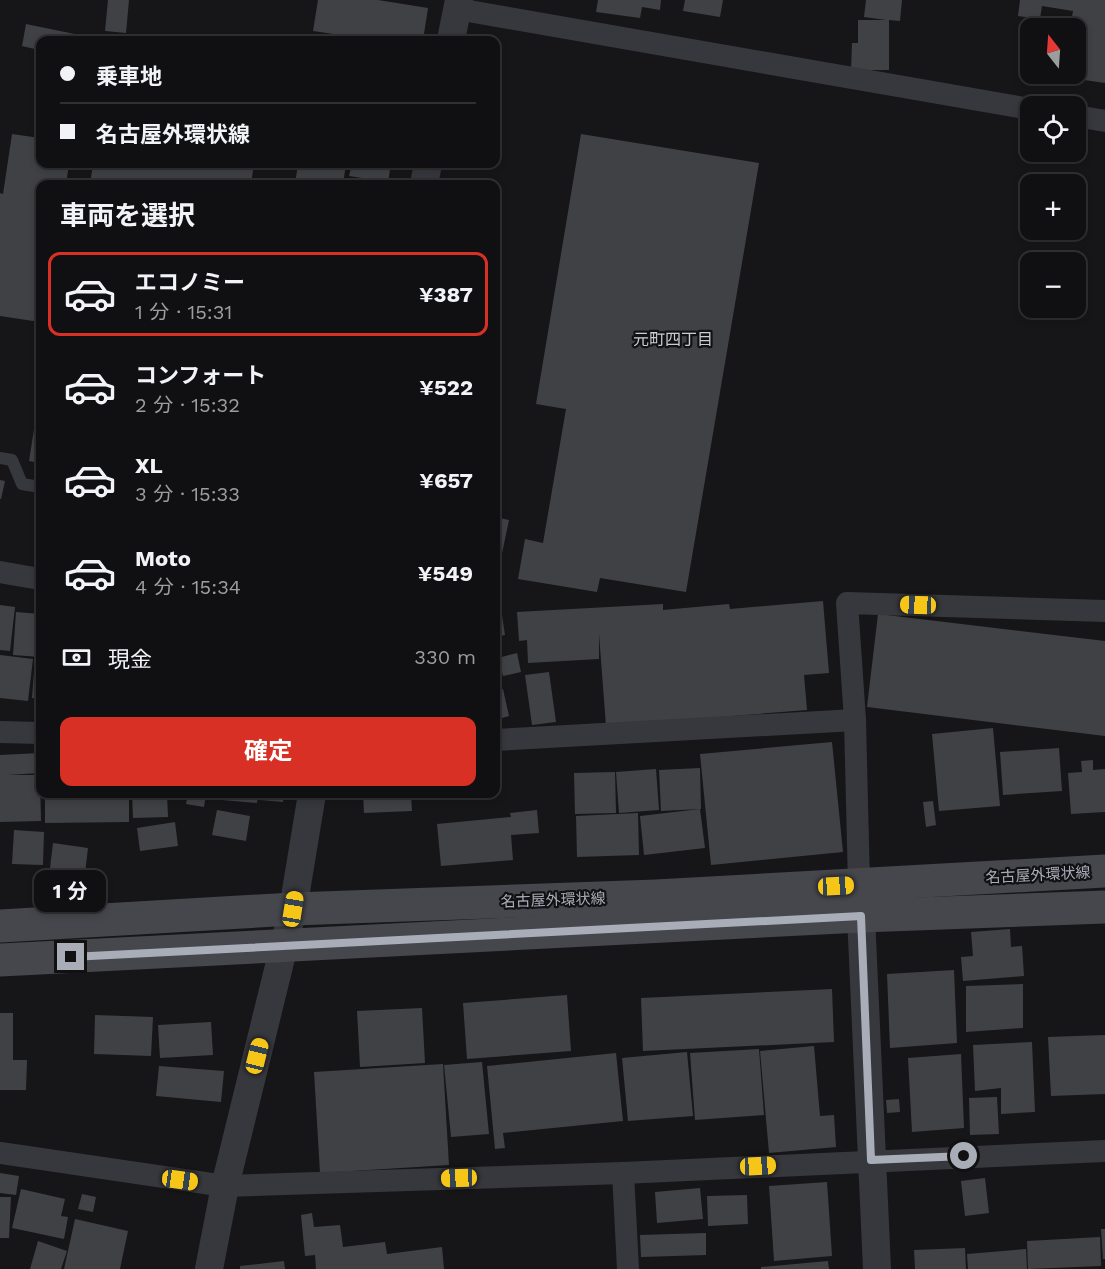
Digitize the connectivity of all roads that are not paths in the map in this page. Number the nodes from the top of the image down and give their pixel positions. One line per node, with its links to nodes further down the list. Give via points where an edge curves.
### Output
1 (458, 4): 2 (street); 3 (street)
2 (452, 36)
3 (1020, 106)
4 (1086, 118): 5 (street)
5 (1105, 122)
6 (0, 458): 7 (lane, via 12,460 22,484)
7 (36, 486)
8 (0, 572): 9 (street)
9 (36, 578)
10 (1105, 611): 11 (street, via 848,603)
11 (855, 720): 14 (street); 17 (street)
12 (0, 732): 13 (street)
13 (36, 733)
14 (500, 740)
15 (311, 798): 19 (street)
16 (1105, 871): 17 (main road, 名古屋外環状線)
17 (859, 885): 19 (main road, 名古屋外環状線)
18 (1105, 907): 20 (main road)
19 (293, 909): 21 (main road, 名古屋外環状線); 22 (street)
20 (861, 916): 22 (main road); 26 (street)
21 (0, 926)
22 (284, 947): 23 (main road); 28 (street)
23 (0, 960)
24 (1105, 1150): 26 (street)
25 (0, 1153): 28 (street)
26 (871, 1160): 27 (street); 31 (street)
27 (623, 1173): 28 (street); 30 (street)
28 (225, 1186): 29 (street)
29 (209, 1269)
30 (628, 1269)
31 (877, 1269)

